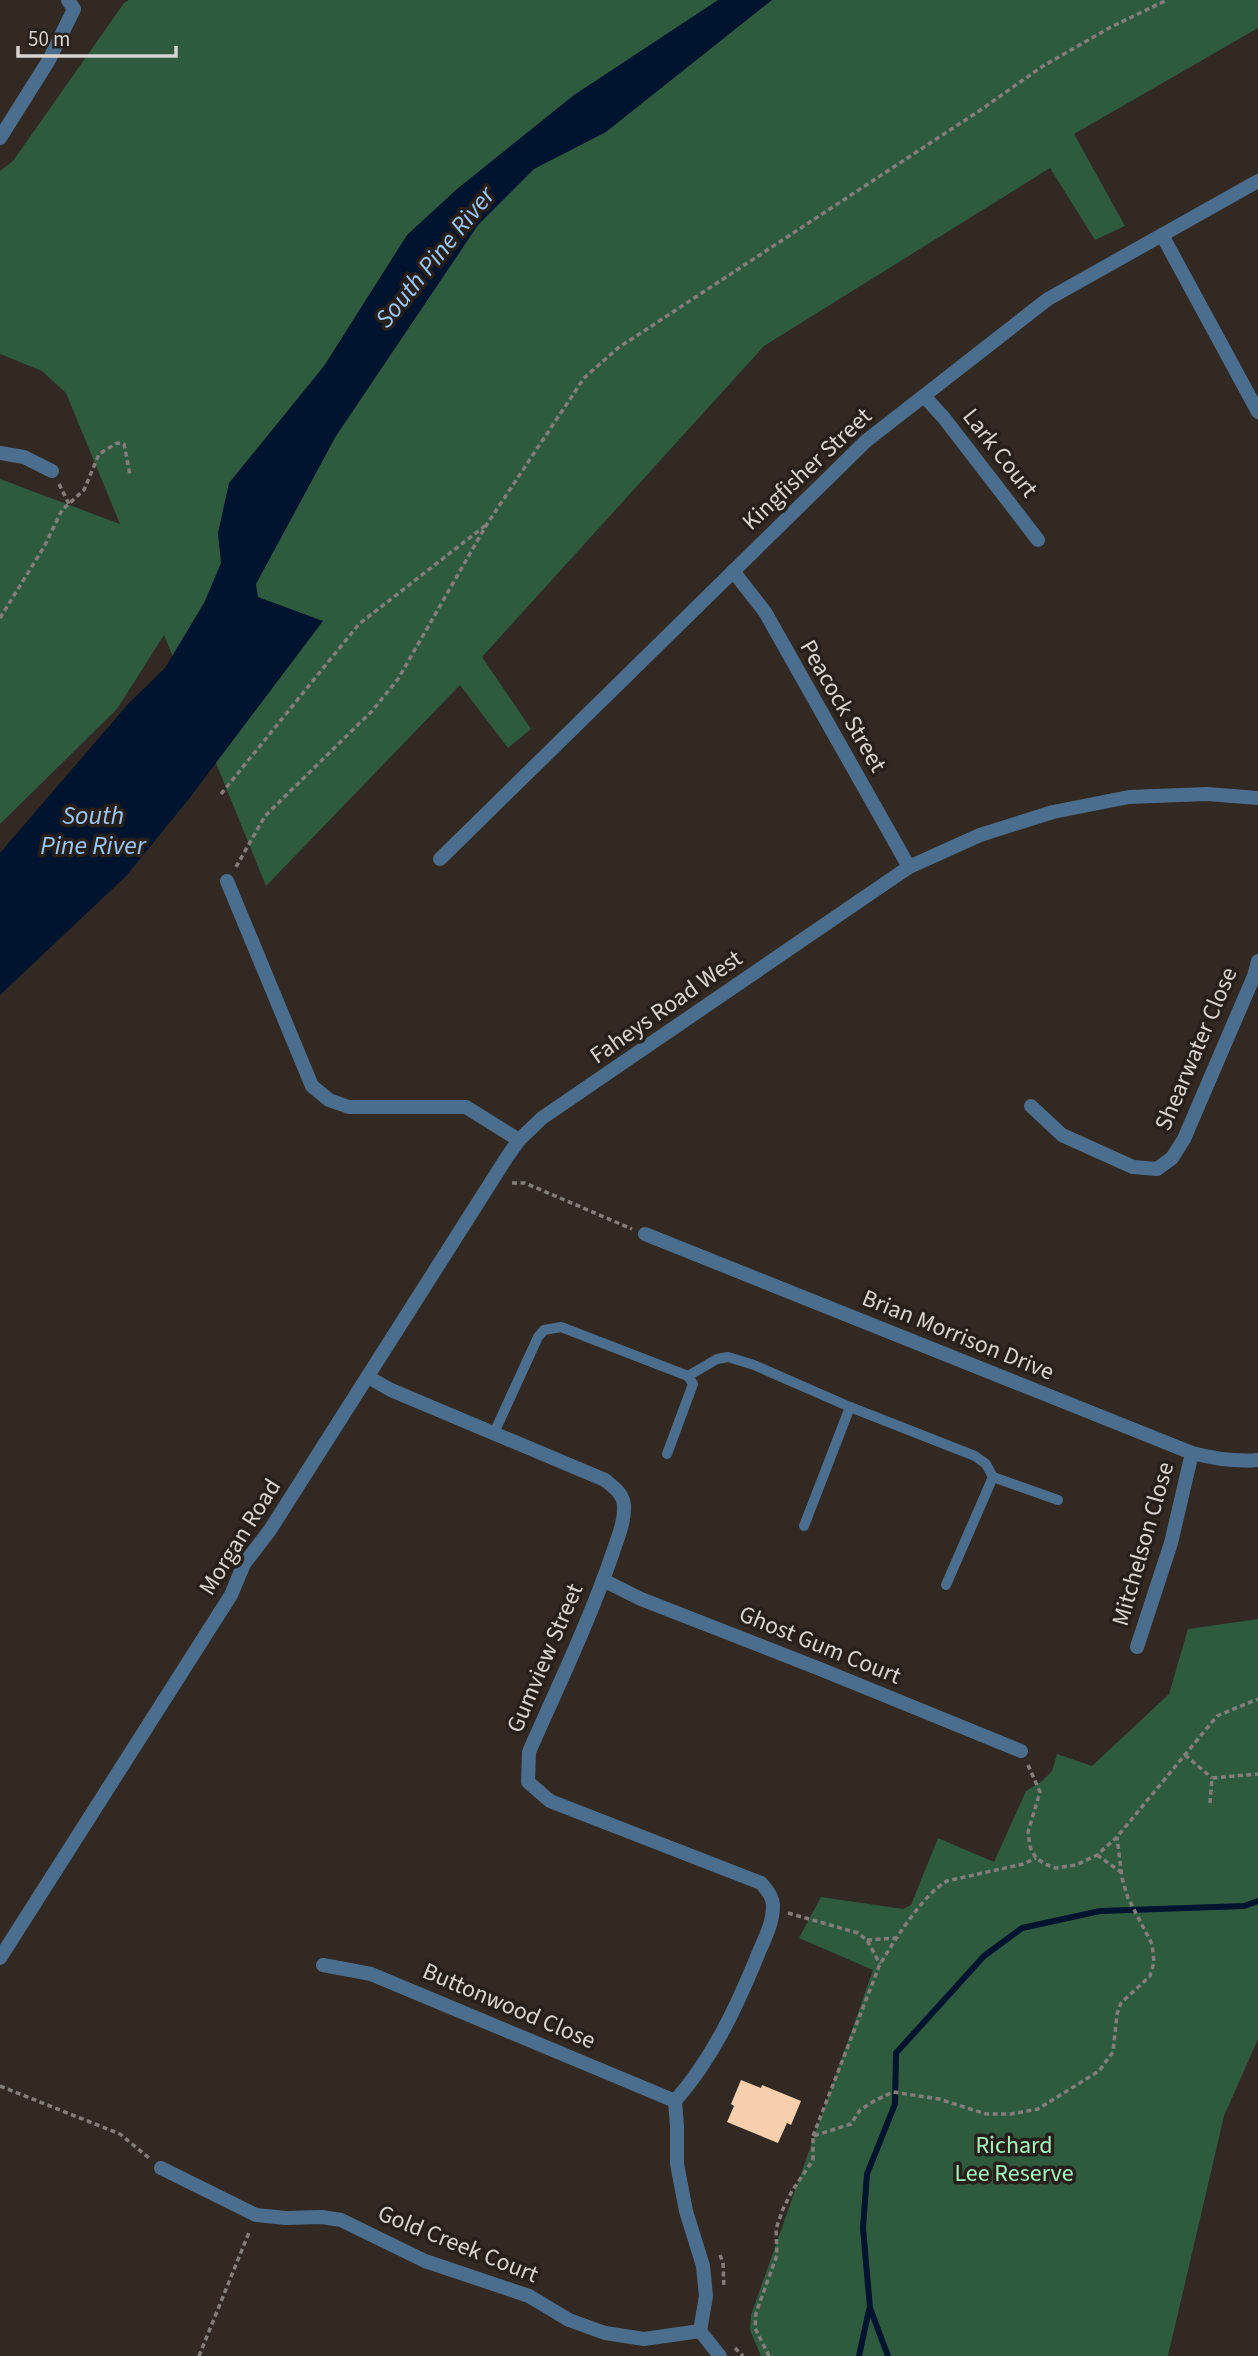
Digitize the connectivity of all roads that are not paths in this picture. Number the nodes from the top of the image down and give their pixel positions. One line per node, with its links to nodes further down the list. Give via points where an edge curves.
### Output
1 (68, 0): 2 (street, via 74,9 64,30)
2 (0, 138)
3 (1258, 181): 4 (street, Kingfisher Street)
4 (1162, 235): 5 (street, Kingfisher Street, via 1048,299); 6 (street)
5 (924, 396): 9 (street, Lark Court); 10 (street, Kingfisher Street, via 866,441)
6 (1258, 412)
7 (0, 453): 8 (street, via 24,457)
8 (52, 471)
9 (1038, 540)
10 (733, 571): 12 (street, Kingfisher Street); 13 (street, Peacock Street, via 765,612)
11 (1258, 797): 13 (street, Faheys Road West, via 1129,797 1053,812 980,835)
12 (440, 859)
13 (909, 867): 17 (street, Faheys Road West, via 542,1118)
14 (227, 881): 17 (street, via 312,1086 329,1100 349,1107 466,1107)
15 (1258, 961): 16 (street, Shearwater Close, via 1184,1139 1172,1158 1157,1169 1133,1167 1062,1135)
16 (1031, 1106)
17 (519, 1140): 20 (street, Morgan Road)
18 (645, 1234): 23 (street, Brian Morrison Drive)
19 (688, 1376): 21 (lane, via 728,1357); 22 (lane, via 553,1327 538,1337); 24 (lane, via 692,1384 687,1404)
20 (368, 1377): 22 (street, Gumview Street); 33 (street, Morgan Road, via 244,1564 231,1595)
21 (850, 1407): 26 (lane, via 975,1456); 28 (lane)
22 (494, 1433): 29 (street, Gumview Street, via 605,1480 618,1490 624,1516)
23 (1192, 1453): 25 (street, Brian Morrison Drive); 31 (street, Mitchelson Close, via 1171,1543)
24 (667, 1454)
25 (1258, 1460)
26 (993, 1477): 27 (lane); 30 (lane)
27 (1058, 1500)
28 (804, 1526)
29 (603, 1580): 32 (street, Ghost Gum Court); 35 (street, Gumview Street, via 529,1752 528,1782 550,1801 761,1883 773,1902 771,1923 739,2001)
30 (946, 1585)
31 (1137, 1647)
32 (1021, 1751)
33 (3, 1948)
34 (323, 1965): 35 (street, Buttonwood Close, via 371,1974)
35 (675, 2101): 37 (street, via 677,2164 703,2266 706,2296)
36 (161, 2168): 37 (street, Gold Creek Court, via 256,2215 341,2220 425,2261 529,2296 569,2320 605,2333 644,2339)
37 (700, 2331): 38 (street)
38 (720, 2356)

